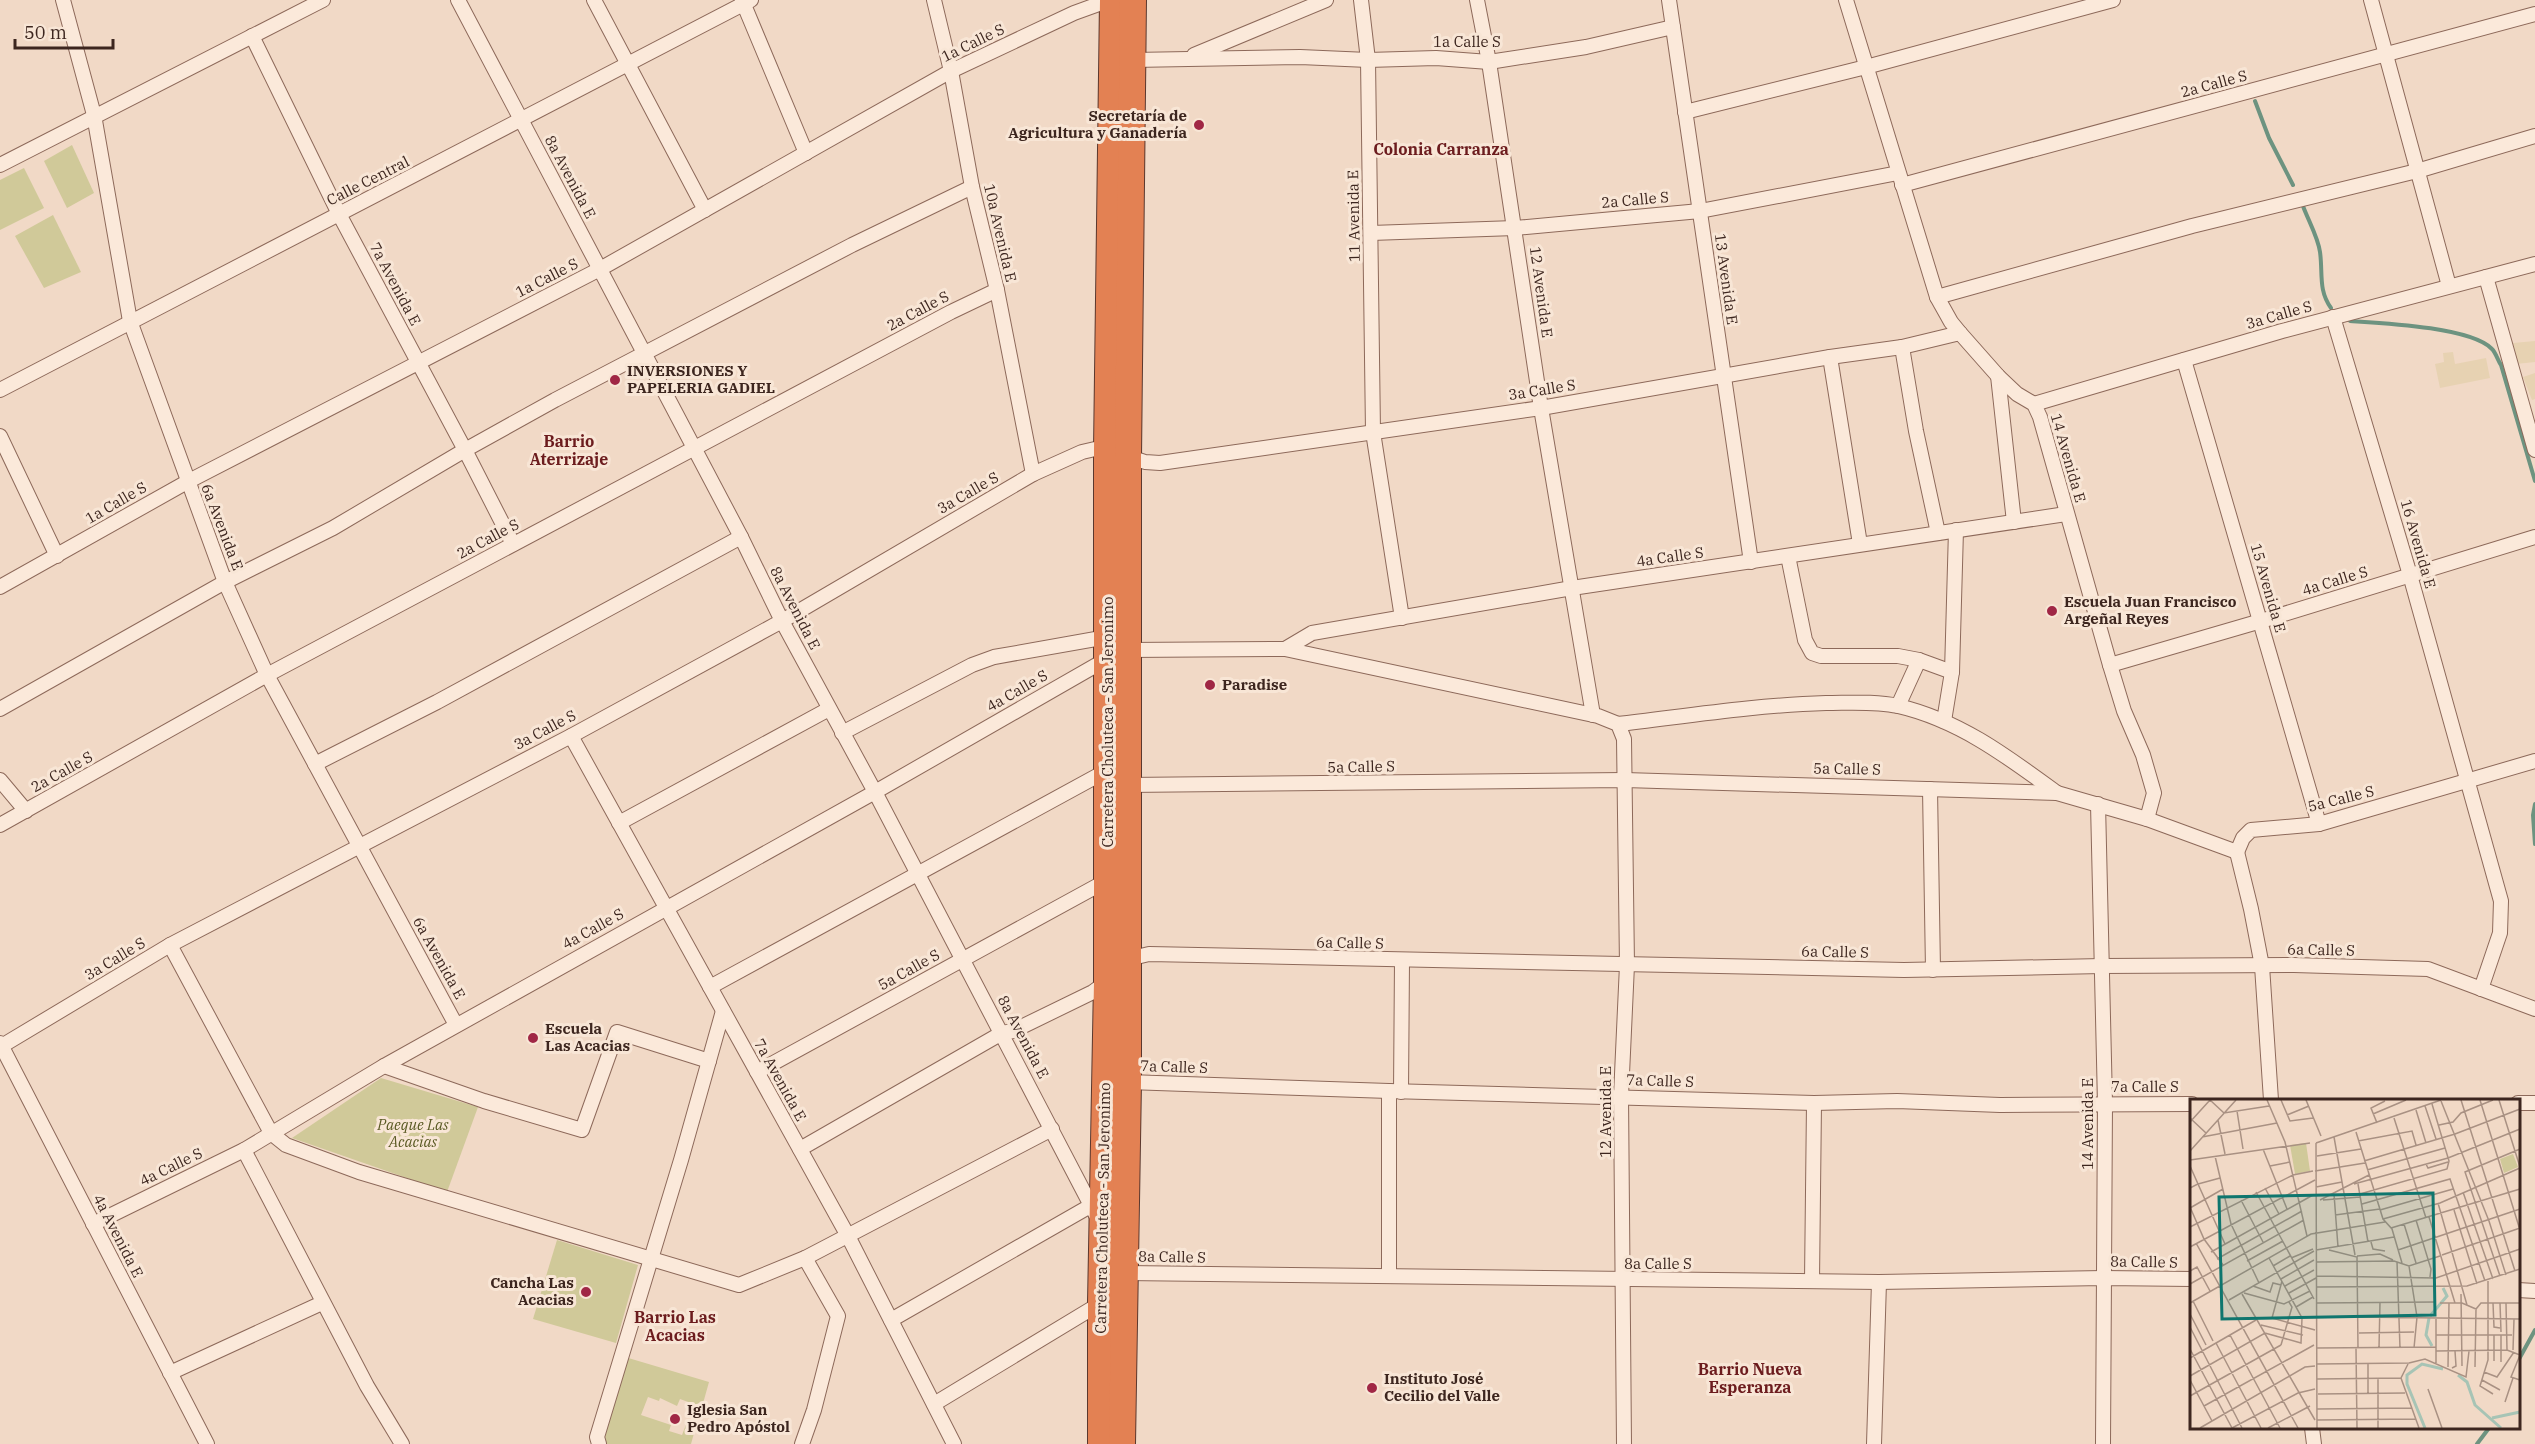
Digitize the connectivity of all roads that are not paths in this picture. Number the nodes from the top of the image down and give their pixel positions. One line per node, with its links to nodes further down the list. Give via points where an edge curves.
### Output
1 (63, 0): 28 (street, 6a Avenida E)
2 (323, 0): 18 (street)
3 (458, 0): 29 (street, 8a Avenida E)
4 (594, 0): 24 (street)
5 (934, 0): 26 (street, 10a Avenida E)
6 (1112, 0): 26 (street, 1a Calle S, via 1074,13); 65 (highway, Carretera Choluteca - San Jeronimo)
7 (1133, 0): 21 (highway, Carretera Choluteca - San Jeronimo)
8 (1326, 0): 20 (street)
9 (1361, 0): 22 (street, 11 Avenida E)
10 (1477, 0): 23 (street, 12 Avenida E)
11 (1669, 0): 17 (street, 13 Avenida E)
12 (1846, 0): 25 (street, 14 Avenida E)
13 (2113, 0): 25 (street)
14 (2371, 0): 19 (street)
15 (745, 1): 24 (street, Calle Central); 31 (street)
16 (2535, 14): 19 (street, 2a Calle S)
17 (1673, 27): 23 (street, 1a Calle S, via 1586,47); 27 (street, 13 Avenida E)
18 (252, 36): 28 (street); 38 (street, 7a Avenida E)
19 (2386, 54): 33 (street); 34 (street, 2a Calle S)
20 (1187, 58): 21 (street, 1a Calle S); 22 (street, 1a Calle S)
21 (1133, 60): 65 (highway, Carretera Choluteca - San Jeronimo)
22 (1368, 60): 23 (street, 1a Calle S, via 1436,58); 40 (street, 11 Avenida E)
23 (1489, 62): 39 (street, 12 Avenida E)
24 (626, 64): 29 (street, Calle Central); 36 (street)
25 (1866, 67): 27 (street); 34 (street, 14 Avenida E)
26 (951, 71): 31 (street, 1a Calle S); 35 (street, 10a Avenida E)
27 (1685, 112): 37 (street, 13 Avenida E)
28 (94, 116): 32 (street); 48 (street, 6a Avenida E)
29 (522, 121): 38 (street, Calle Central); 42 (street, 8a Avenida E)
30 (2535, 136): 33 (street)
31 (806, 153): 36 (street, 1a Calle S)
32 (0, 165)
33 (2417, 171): 44 (street); 46 (street, via 2192,226)
34 (1900, 179): 37 (street, 2a Calle S); 46 (street, 14 Avenida E)
35 (972, 187): 45 (street, 10a Avenida E); 51 (street)
36 (705, 210): 42 (street, 1a Calle S)
37 (1700, 211): 39 (street, 2a Calle S); 55 (street, 13 Avenida E)
38 (339, 214): 48 (street, Calle Central); 54 (street, 7a Avenida E)
39 (1515, 228): 40 (street, 2a Calle S); 59 (street, 12 Avenida E)
40 (1371, 233): 60 (street, 11 Avenida E)
41 (2535, 264): 43 (street, 3a Calle S)
42 (600, 269): 51 (street, 8a Avenida E); 54 (street, 1a Calle S)
43 (2486, 277): 44 (street, 3a Calle S); 64 (street)
44 (2449, 286): 47 (street, 3a Calle S)
45 (997, 290): 62 (street, 2a Calle S); 66 (street, 10a Avenida E)
46 (1937, 297): 49 (street, 14 Avenida E)
47 (2333, 317): 53 (street, 3a Calle S); 79 (street, 16 Avenida E)
48 (130, 321): 57 (street, Calle Central); 67 (street, 6a Avenida E)
49 (1960, 333): 50 (street, 3a Calle S); 56 (street, 14 Avenida E)
50 (1902, 347): 52 (street, 3a Calle S); 71 (street)
51 (645, 354): 62 (street, 8a Avenida E); 63 (street)
52 (1830, 357): 55 (street, 3a Calle S); 75 (street)
53 (2184, 360): 58 (street, 3a Calle S); 85 (street, 15 Avenida E)
54 (419, 363): 63 (street, 7a Avenida E); 67 (street, 1a Calle S)
55 (1724, 376): 59 (street, 3a Calle S); 78 (street, 13 Avenida E)
56 (1998, 376): 58 (street, 14 Avenida E); 69 (street)
57 (0, 390)
58 (2034, 404): 68 (street, 14 Avenida E)
59 (1541, 408): 60 (street, 3a Calle S); 82 (street, 12 Avenida E)
60 (1373, 432): 65 (street, 3a Calle S, via 1161,462 1144,462); 83 (street, 11 Avenida E)
61 (0, 436): 76 (street)
62 (694, 448): 72 (street, 8a Avenida E); 74 (street, 2a Calle S)
63 (465, 450): 74 (street, 7a Avenida E); 80 (street, via 333,528)
64 (2535, 450)
65 (1117, 453): 66 (street, 3a Calle S, via 1082,452); 86 (highway, Carretera Choluteca - San Jeronimo)
66 (1033, 474): 84 (street, 3a Calle S)
67 (187, 482): 76 (street, 1a Calle S); 80 (street, 6a Avenida E)
68 (2066, 514): 69 (street, 4a Calle S); 89 (street, 14 Avenida E)
69 (2014, 522): 70 (street, 4a Calle S)
70 (1956, 530): 71 (street, 4a Calle S); 90 (street)
71 (1938, 533): 75 (street, 4a Calle S)
72 (741, 537): 84 (street, 8a Avenida E); 101 (street)
73 (2535, 537): 79 (street, 4a Calle S)
74 (513, 544): 91 (street, 2a Calle S)
75 (1860, 544): 77 (street, 4a Calle S)
76 (57, 556): 81 (street, 1a Calle S)
77 (1788, 556): 78 (street, 4a Calle S); 88 (street, via 1805,640 1812,653)
78 (1751, 562): 82 (street, 4a Calle S)
79 (2410, 575): 85 (street, 4a Calle S); 105 (street, 16 Avenida E)
80 (225, 582): 91 (street, 6a Avenida E); 93 (street)
81 (0, 587)
82 (1572, 588): 83 (street, 4a Calle S); 95 (street, 12 Avenida E)
83 (1402, 618): 87 (street, 4a Calle S, via 1312,633)
84 (782, 621): 94 (street, 8a Avenida E); 99 (street, 3a Calle S)
85 (2261, 621): 89 (street, 4a Calle S); 113 (street, 15 Avenida E)
86 (1114, 648): 87 (street, 4a Calle S); 98 (street, via 994,657); 102 (highway, Carretera Choluteca - San Jeronimo); 107 (street, 4a Calle S)
87 (1284, 649): 95 (street, 4a Calle S)
88 (1919, 660): 90 (street); 92 (street)
89 (2110, 664): 111 (street, 14 Avenida E, via 2154,793)
90 (1952, 672): 96 (street)
91 (267, 675): 101 (street, 6a Avenida E); 110 (street, 2a Calle S)
92 (1898, 706): 96 (street); 97 (street, via 1778,704)
93 (0, 709)
94 (829, 709): 98 (street, 8a Avenida E); 112 (street)
95 (1593, 715): 97 (street, 4a Calle S)
96 (1944, 721): 108 (street, via 1997,748)
97 (1618, 724): 104 (street, 12 Avenida E, via 1624,739)
98 (842, 733): 107 (street, 8a Avenida E)
99 (571, 736): 112 (street, 7a Avenida E); 115 (street, 3a Calle S)
100 (2535, 761): 105 (street, 5a Calle S)
101 (315, 764): 115 (street, 6a Avenida E)
102 (1118, 778): 104 (street, 5a Calle S); 117 (street); 118 (highway, Carretera Choluteca - San Jeronimo); 127 (highway, Carretera Choluteca - San Jeronimo)
103 (0, 780): 110 (street)
104 (1625, 780): 106 (street, 5a Calle S); 123 (street, 12 Avenida E)
105 (2468, 782): 113 (street, 5a Calle S); 129 (street, 16 Avenida E, via 2501,901 2500,933)
106 (1930, 789): 108 (street, 5a Calle S); 126 (street)
107 (875, 792): 117 (street, 8a Avenida E); 119 (street, 4a Calle S)
108 (2057, 793): 109 (street, 5a Calle S)
109 (2098, 804): 111 (street, 5a Calle S); 124 (street, 14 Avenida E)
110 (26, 811): 114 (street, 2a Calle S)
111 (2147, 819): 116 (street, 5a Calle S)
112 (619, 823): 119 (street, 7a Avenida E)
113 (2319, 824): 116 (street, 5a Calle S, via 2251,830)
114 (0, 825)
115 (359, 846): 120 (street, 3a Calle S); 132 (street, 6a Avenida E)
116 (2237, 852): 125 (street)
117 (918, 874): 121 (street, 8a Avenida E); 128 (street)
118 (1108, 880): 121 (street, 5a Calle S); 127 (highway, Carretera Choluteca - San Jeronimo)
119 (666, 907): 128 (street, 7a Avenida E); 132 (street, 4a Calle S)
120 (170, 945): 134 (street, 3a Calle S); 146 (street)
121 (963, 960): 133 (street, 8a Avenida E); 137 (street, 5a Calle S)
122 (1402, 961): 123 (street, 6a Calle S); 127 (street, 6a Calle S, via 1149,954); 139 (street)
123 (1627, 965): 126 (street, 6a Calle S); 140 (street, 12 Avenida E)
124 (2102, 966): 125 (street, 6a Calle S); 126 (street, 6a Calle S); 143 (street, 14 Avenida E)
125 (2262, 966): 129 (street, 6a Calle S, via 2428,969); 141 (street)
126 (1933, 970)
127 (1121, 971): 133 (street, via 1093,992); 138 (highway, Carretera Choluteca - San Jeronimo); 151 (highway, Carretera Choluteca - San Jeronimo)
128 (710, 987): 131 (street, 7a Avenida E)
129 (2481, 989): 130 (street, 6a Calle S)
130 (2535, 1010)
131 (723, 1011): 135 (street); 137 (street, 7a Avenida E)
132 (456, 1025): 136 (street, 4a Calle S)
133 (1002, 1032): 145 (street, 8a Avenida E); 147 (street)
134 (1, 1045): 150 (street, 4a Avenida E)
135 (709, 1061): 136 (street, via 617,1032 582,1130); 154 (street)
136 (384, 1066): 146 (street, 4a Calle S)
137 (757, 1072): 147 (street, 7a Avenida E)
138 (1128, 1082): 139 (street, 7a Calle S); 155 (highway, Carretera Choluteca - San Jeronimo)
139 (1395, 1092): 140 (street, 7a Calle S); 156 (street)
140 (1621, 1096): 142 (street, 7a Calle S); 159 (street, 12 Avenida E)
141 (2271, 1099)
142 (1814, 1103): 143 (street, 7a Calle S); 160 (street)
143 (2105, 1103): 144 (street, 7a Calle S); 157 (street, 14 Avenida E)
144 (2190, 1104)
145 (1052, 1128): 149 (street, 8a Avenida E); 152 (street)
146 (271, 1133): 148 (street, 4a Calle S); 154 (street, via 286,1145 359,1172)
147 (800, 1149): 152 (street, 7a Avenida E)
148 (244, 1150): 150 (street, 4a Calle S); 164 (street)
149 (1092, 1205): 151 (street, 8a Avenida E); 166 (street)
150 (93, 1224): 167 (street, 4a Avenida E)
151 (1102, 1231): 165 (highway, Carretera Choluteca - San Jeronimo)
152 (848, 1236): 153 (street); 166 (street, 7a Avenida E)
153 (805, 1258): 154 (street, via 739,1285); 173 (street, via 838,1316)
154 (652, 1260): 172 (street, via 597,1437)
155 (1125, 1273): 156 (street, 8a Calle S); 176 (highway, Carretera Choluteca - San Jeronimo)
156 (1389, 1275): 159 (street, 8a Calle S)
157 (2103, 1278): 158 (street, 8a Calle S); 161 (street, 8a Calle S); 179 (street, 14 Avenida E)
158 (2190, 1279)
159 (1623, 1281): 160 (street, 8a Calle S); 177 (street, 12 Avenida E)
160 (1812, 1281): 161 (street, 8a Calle S)
161 (1879, 1282): 178 (street)
162 (2520, 1290): 163 (street)
163 (2535, 1291)
164 (322, 1302): 167 (street); 171 (street)
165 (1101, 1303): 168 (street); 175 (highway, Carretera Choluteca - San Jeronimo)
166 (891, 1320): 168 (street, 7a Avenida E)
167 (170, 1373): 170 (street, 4a Avenida E)
168 (934, 1404): 174 (street, 7a Avenida E)
169 (2312, 1429): 180 (street)
170 (207, 1444)
171 (402, 1444)
172 (599, 1444)
173 (802, 1444)
174 (954, 1444)
175 (1101, 1444)
176 (1122, 1444)
177 (1624, 1444)
178 (1874, 1444)
179 (2103, 1444)
180 (2314, 1444)

